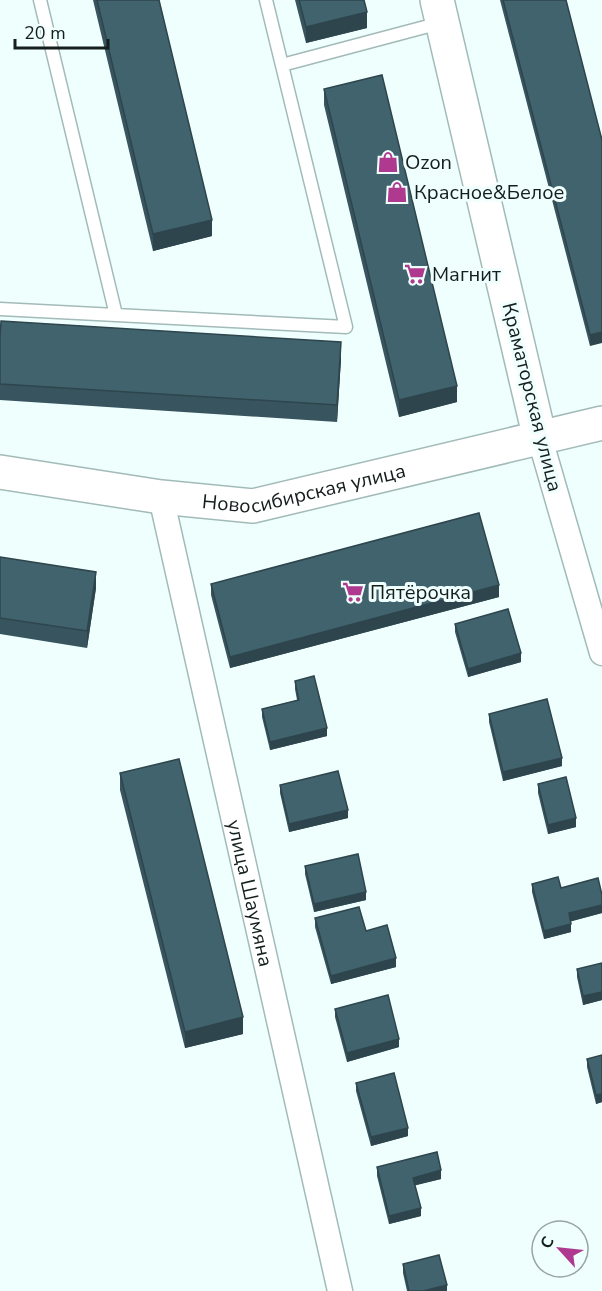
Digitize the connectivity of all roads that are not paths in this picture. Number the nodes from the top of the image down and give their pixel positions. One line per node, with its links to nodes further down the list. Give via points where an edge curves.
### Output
1 (40, 0): 6 (lane)
2 (266, 0): 4 (lane)
3 (440, 11): 4 (lane); 8 (main road, Краматорская улица)
4 (282, 65): 6 (lane, via 346,327)
5 (0, 309): 6 (lane)
6 (116, 315)
7 (602, 423): 8 (main road, Новосибирская улица)
8 (540, 439): 10 (main road, Новосибирская улица, via 253,506); 11 (street, Краматорская улица)
9 (0, 472): 10 (main road, Новосибирская улица)
10 (161, 497): 12 (street, улица Шаумяна)
11 (602, 652)
12 (340, 1291)

